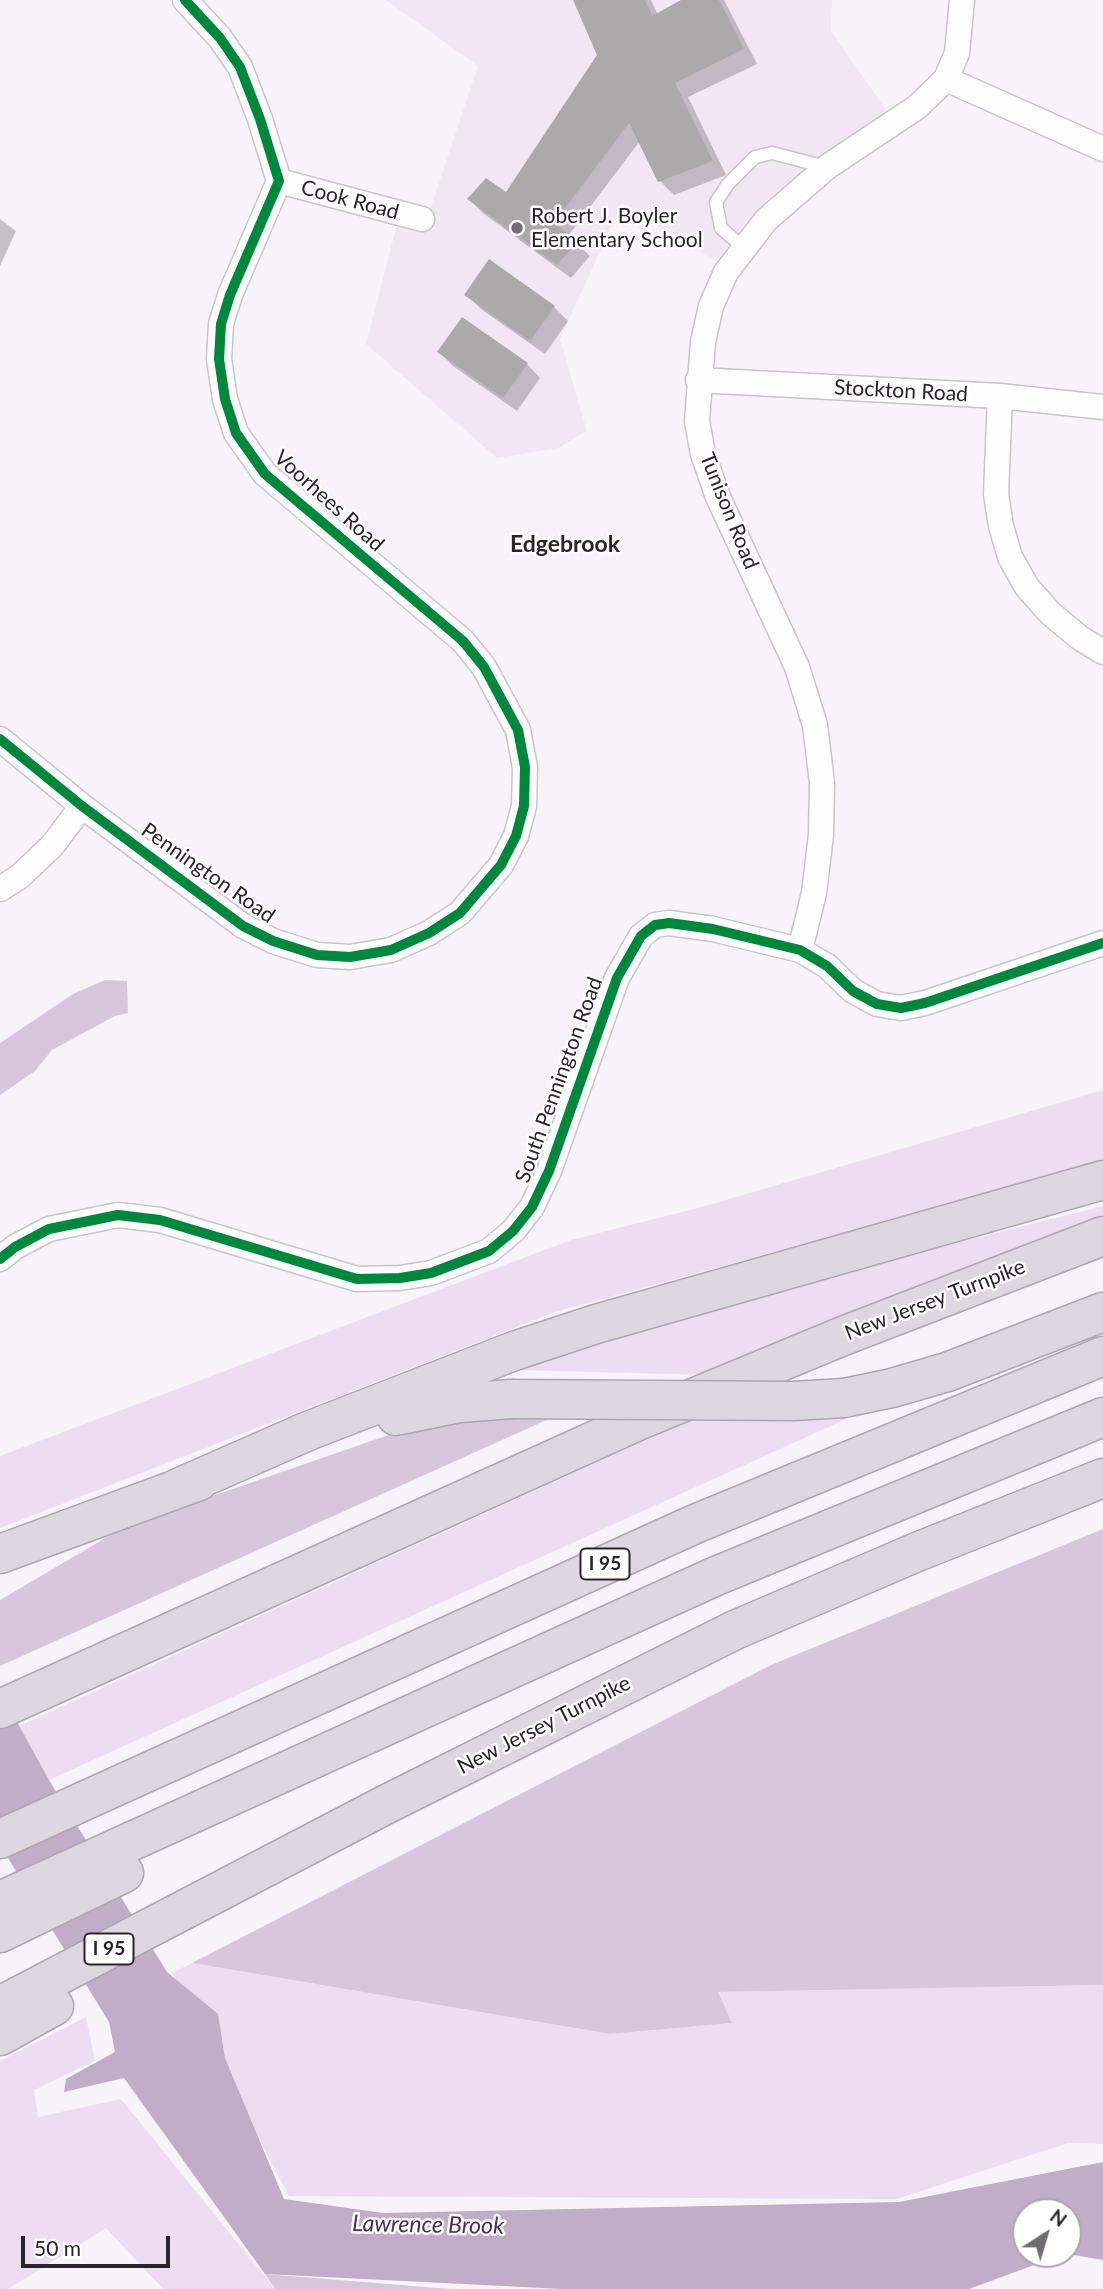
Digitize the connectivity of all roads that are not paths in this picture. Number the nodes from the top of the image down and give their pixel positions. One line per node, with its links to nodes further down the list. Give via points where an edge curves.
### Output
1 (185, 0): 6 (street, via 240,67)
2 (962, 0): 3 (street, Tunison Road, via 957,53)
3 (946, 79): 4 (street); 5 (street, Tunison Road, via 917,107)
4 (1103, 149)
5 (827, 167): 8 (street, Tunison Road, via 793,194); 8 (lane, via 772,153 755,157 716,202 721,228)
6 (279, 181): 7 (street, Cook Road); 15 (street, Voorhees Road, via 222,324 219,359 225,399 236,433 265,474 463,641 502,695 525,767 524,807 516,836)
7 (422, 219)
8 (743, 247): 9 (street, Tunison Road, via 711,306)
9 (698, 380): 10 (street, Stockton Road); 18 (street, Tunison Road, via 697,421 714,486 797,667 815,725 822,783 821,835 814,893)
10 (1000, 396): 11 (street, Stockton Road); 12 (street, via 996,494 1010,557 1027,587 1050,613)
11 (1103, 407)
12 (1103, 652)
13 (0, 739): 14 (street, Pennington Road)
14 (82, 806): 15 (street, Pennington Road, via 243,926 273,942 317,955 350,957 391,950 460,913); 16 (street, via 52,846)
15 (488, 884)
16 (0, 889)
17 (1103, 943): 18 (street, South Pennington Road, via 901,1008 877,1004 853,991 827,966)
18 (800, 950): 21 (street, South Pennington Road, via 669,923 655,925 641,936 617,978 549,1171 531,1207 513,1231 489,1251 459,1263 400,1278 356,1279 160,1220 118,1215 49,1229)
19 (1103, 1180): 26 (highway, via 514,1350)
20 (1103, 1236): 28 (highway, New Jersey Turnpike, via 640,1420)
21 (0, 1259)
22 (1103, 1312): 26 (highway, bridge, via 947,1372 844,1398 460,1403 357,1426)
23 (1103, 1356): 29 (highway, I 95, via 695,1524)
24 (1103, 1417): 30 (highway, via 716,1576 305,1761)
25 (1103, 1478): 33 (highway, New Jersey Turnpike / I 95, via 735,1630 385,1805 193,1915)
26 (176, 1489): 27 (highway)
27 (5, 1552)
28 (0, 1709)
29 (0, 1839)
30 (151, 1847): 31 (highway); 32 (highway)
31 (0, 1901)
32 (0, 1933)
33 (24, 2003): 34 (highway)
34 (0, 2036)

